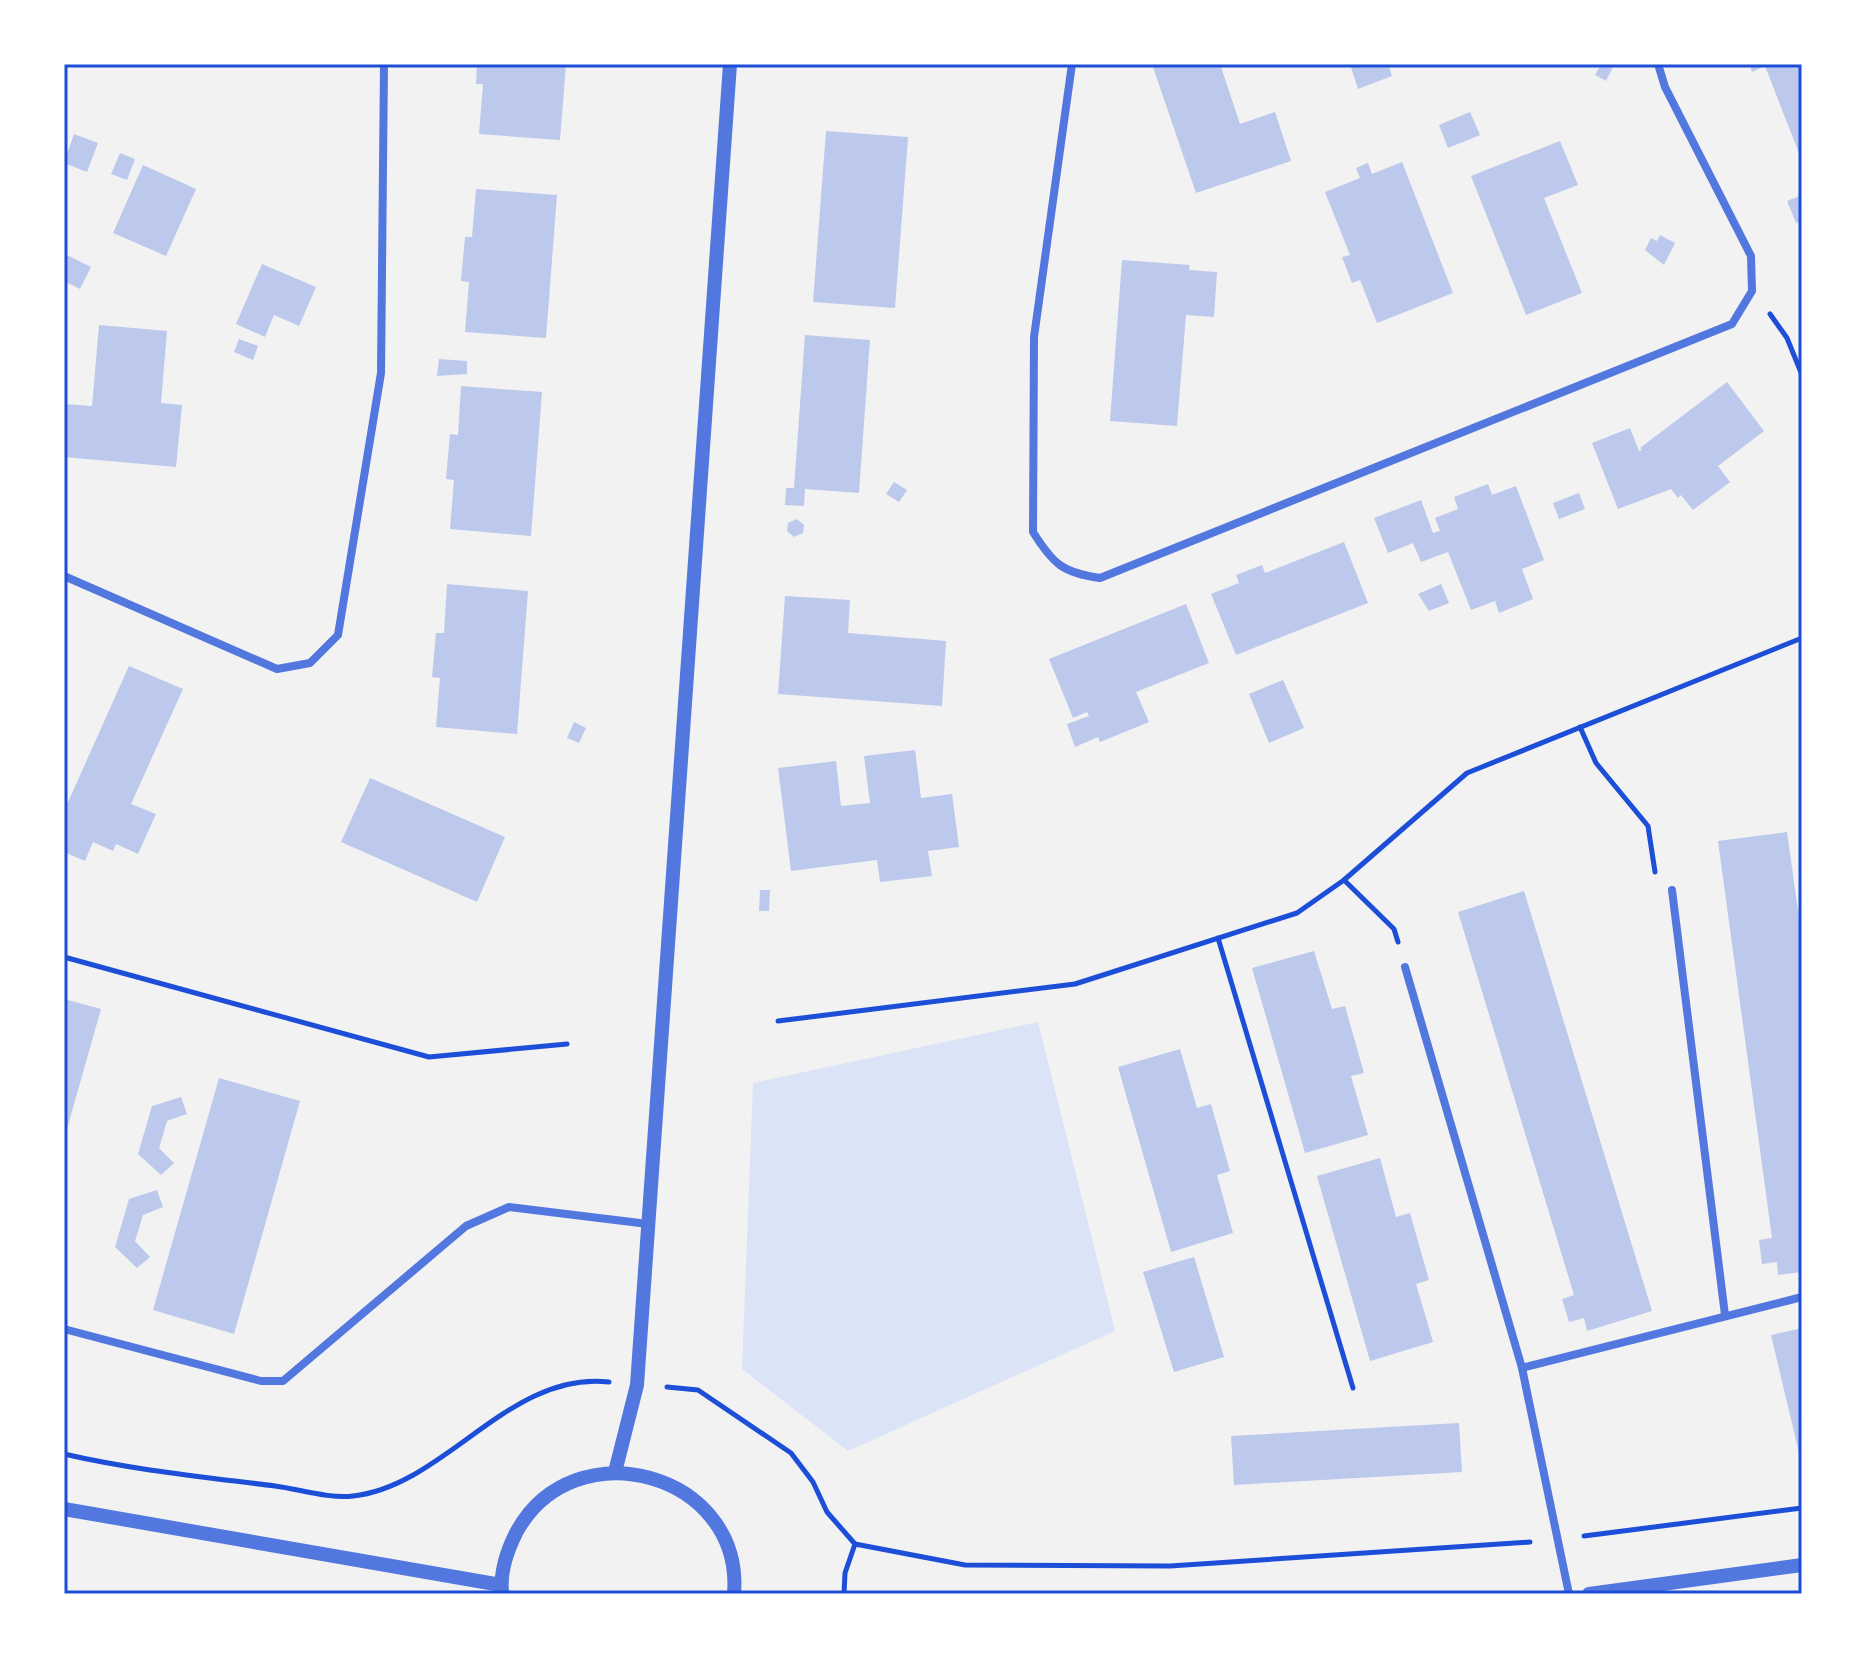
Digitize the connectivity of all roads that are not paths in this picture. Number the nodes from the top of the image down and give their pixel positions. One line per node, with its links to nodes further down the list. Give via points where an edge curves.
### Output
1 (384, 64): 5 (street, via 381,373 338,635 310,663 277,669)
2 (730, 64): 8 (street)
3 (1072, 64): 4 (street, via 1034,337 1033,532 1047,555 1070,574 1100,578 1732,324 1752,291 1751,256)
4 (1658, 64)
5 (64, 576)
6 (1672, 890): 10 (street)
7 (1405, 967): 12 (street)
8 (648, 1224): 11 (street, via 509,1207 466,1226 283,1381 261,1381); 13 (street, via 637,1385)
9 (1802, 1297): 10 (street)
10 (1725, 1315): 12 (street)
11 (64, 1329)
12 (1522, 1368): 18 (street)
13 (615, 1472): 16 (street, via 570,1483 549,1494 524,1519 507,1550); 17 (street, via 651,1476 683,1491 710,1515 728,1546)
14 (64, 1509): 16 (street)
15 (1802, 1565): 19 (street)
16 (502, 1590)
17 (734, 1594)
18 (1569, 1594)
19 (1589, 1594)

